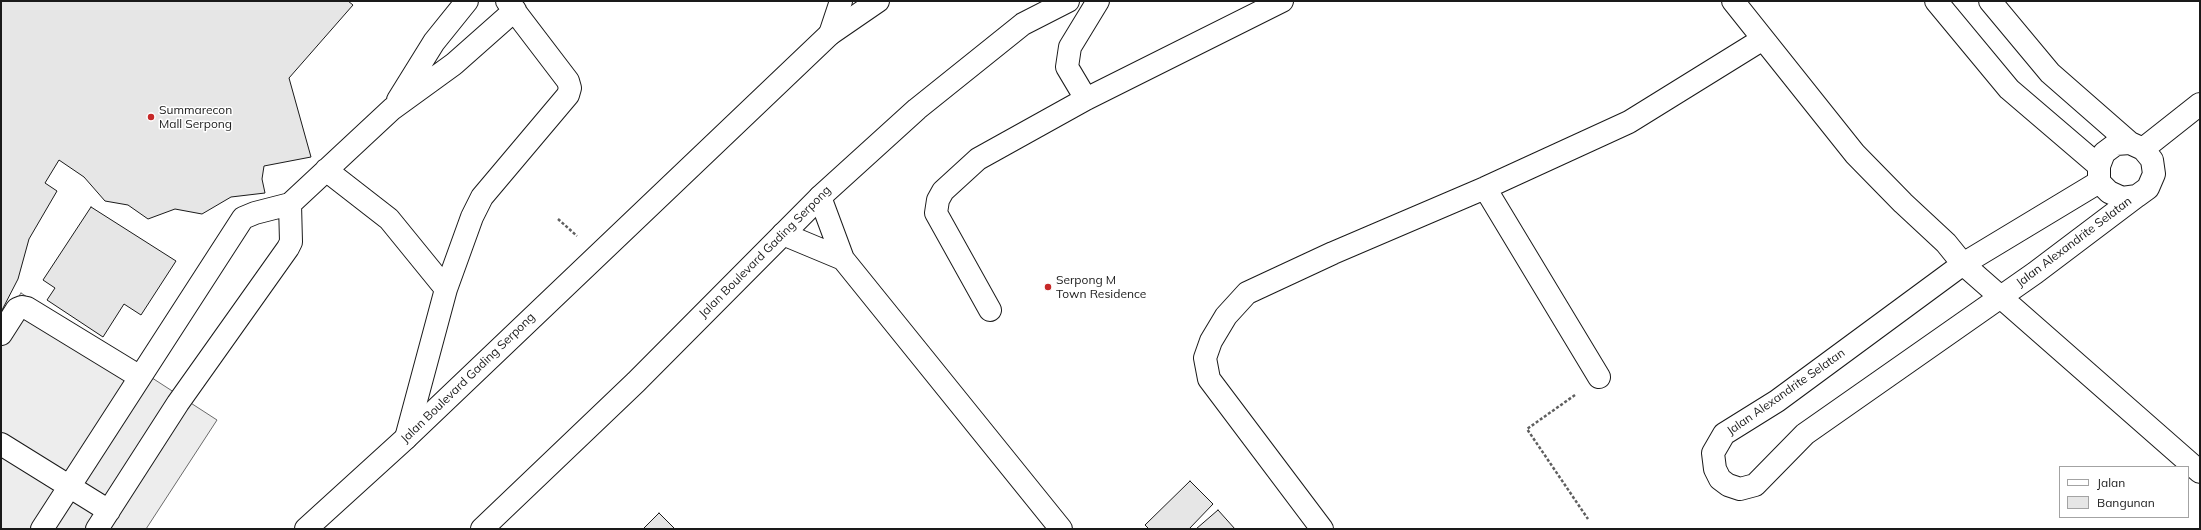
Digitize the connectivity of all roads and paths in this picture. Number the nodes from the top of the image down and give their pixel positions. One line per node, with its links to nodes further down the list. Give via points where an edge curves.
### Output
1 (467, 1): 17 (street, via 434,42)
2 (841, 1): 13 (street)
3 (878, 1): 13 (street, Jalan Boulevard Gading Serpong)
4 (1041, 1): 12 (street)
5 (1068, 1): 12 (street, Jalan Boulevard Gading Serpong)
6 (1098, 1): 15 (street, via 1070,47 1067,67)
7 (1282, 1): 15 (street)
8 (1733, 1): 14 (street)
9 (1936, 1): 20 (street, via 2009,89)
10 (1990, 1): 18 (street, via 2050,73)
11 (511, 6): 17 (street, via 454,64); 28 (street, via 568,81 570,88 568,95 482,197 468,225)
12 (1023, 24): 23 (street, Jalan Boulevard Gading Serpong, via 918,109)
13 (830, 34): 34 (street, Jalan Boulevard Gading Serpong)
14 (1763, 39): 21 (street, via 1629,122); 27 (street, via 1855,154 1946,243)
15 (1086, 99): 30 (street, via 978,159 943,192 938,200 936,212)
16 (2200, 104): 18 (street)
17 (392, 109): 19 (street)
18 (2136, 146): 20 (street, via 2116,144 2104,153); 22 (street, via 2152,160 2154,174 2148,188)
19 (326, 170): 24 (street); 28 (street, via 389,220)
20 (2099, 174): 22 (street, via 2109,192 2122,198); 27 (street, Jalan Alexandrite Selatan)
21 (1485, 188): 33 (street); 45 (street, via 1333,253 1248,293 1226,316 1211,341 1205,358 1209,379)
22 (2137, 196): 29 (street, Jalan Alexandrite Selatan)
23 (820, 197): 25 (street, Jalan Boulevard Gading Serpong); 26 (street)
24 (290, 204): 32 (street, via 243,218); 38 (street, via 291,242 288,248 178,403)
25 (783, 234): 26 (street); 43 (street, Jalan Boulevard Gading Serpong, via 636,382)
26 (843, 259): 44 (street)
27 (1963, 264): 29 (street); 29 (street, Jalan Alexandrite Selatan, via 1777,401 1724,434 1713,453 1714,469 1720,479 1740,489 1755,485 1805,434)
28 (446, 289): 34 (street)
29 (2001, 296): 36 (street)
30 (990, 310)
31 (1, 334): 32 (street, via 18,309 27,308)
32 (140, 377): 37 (street)
33 (1599, 378): 39 (path, via 1527,429)
34 (406, 438): 42 (street, Jalan Boulevard Gading Serpong)
35 (1, 444): 37 (street)
36 (2200, 472)
37 (69, 486): 38 (street); 40 (street)
38 (109, 511): 41 (street)
39 (1588, 519)
40 (42, 529)
41 (97, 529)
42 (306, 529)
43 (482, 529)
44 (1061, 529)
45 (1322, 529)

